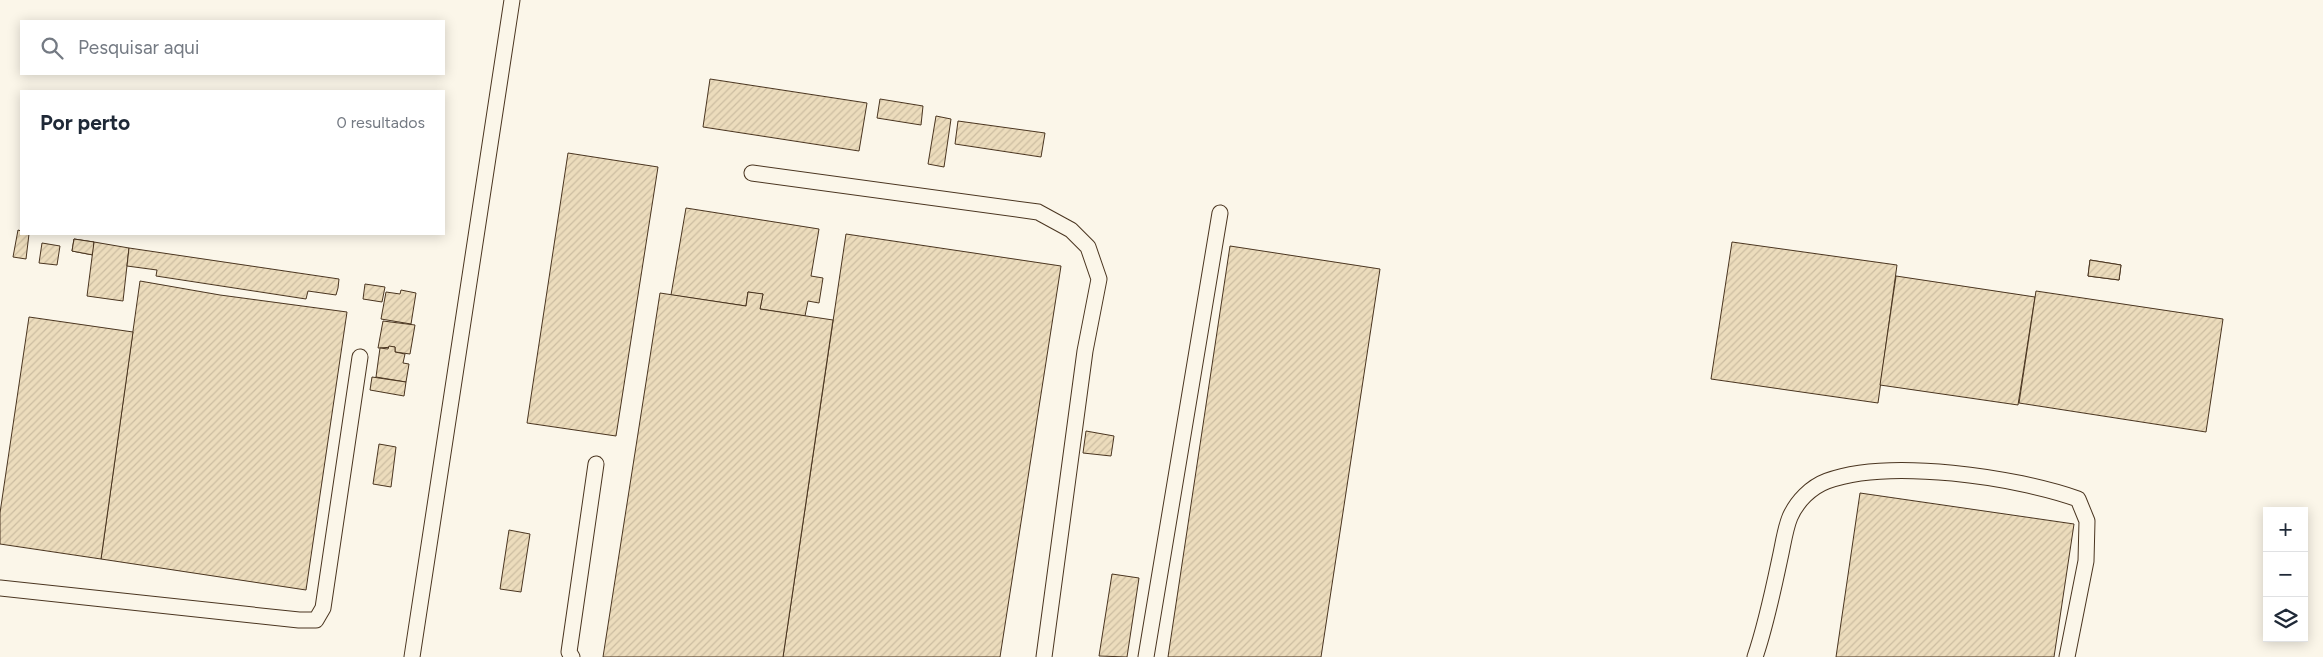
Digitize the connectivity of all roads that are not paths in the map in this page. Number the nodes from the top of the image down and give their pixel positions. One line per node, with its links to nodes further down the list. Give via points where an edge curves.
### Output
1 (512, 0): 7 (lane)
2 (752, 173): 9 (lane, via 1038,212 1071,230 1088,246 1099,279 1085,351)
3 (1220, 213): 10 (lane)
4 (360, 357): 6 (lane, via 323,608 316,620)
5 (596, 464): 8 (lane, via 568,652)
6 (0, 588)
7 (412, 657)
8 (572, 657)
9 (1044, 657)
10 (1146, 657)
11 (1755, 657): 12 (lane, via 1790,518 1804,495 1826,482 1854,473 1901,471 1996,478 2078,499 2087,522 2086,561)
12 (2067, 657)

